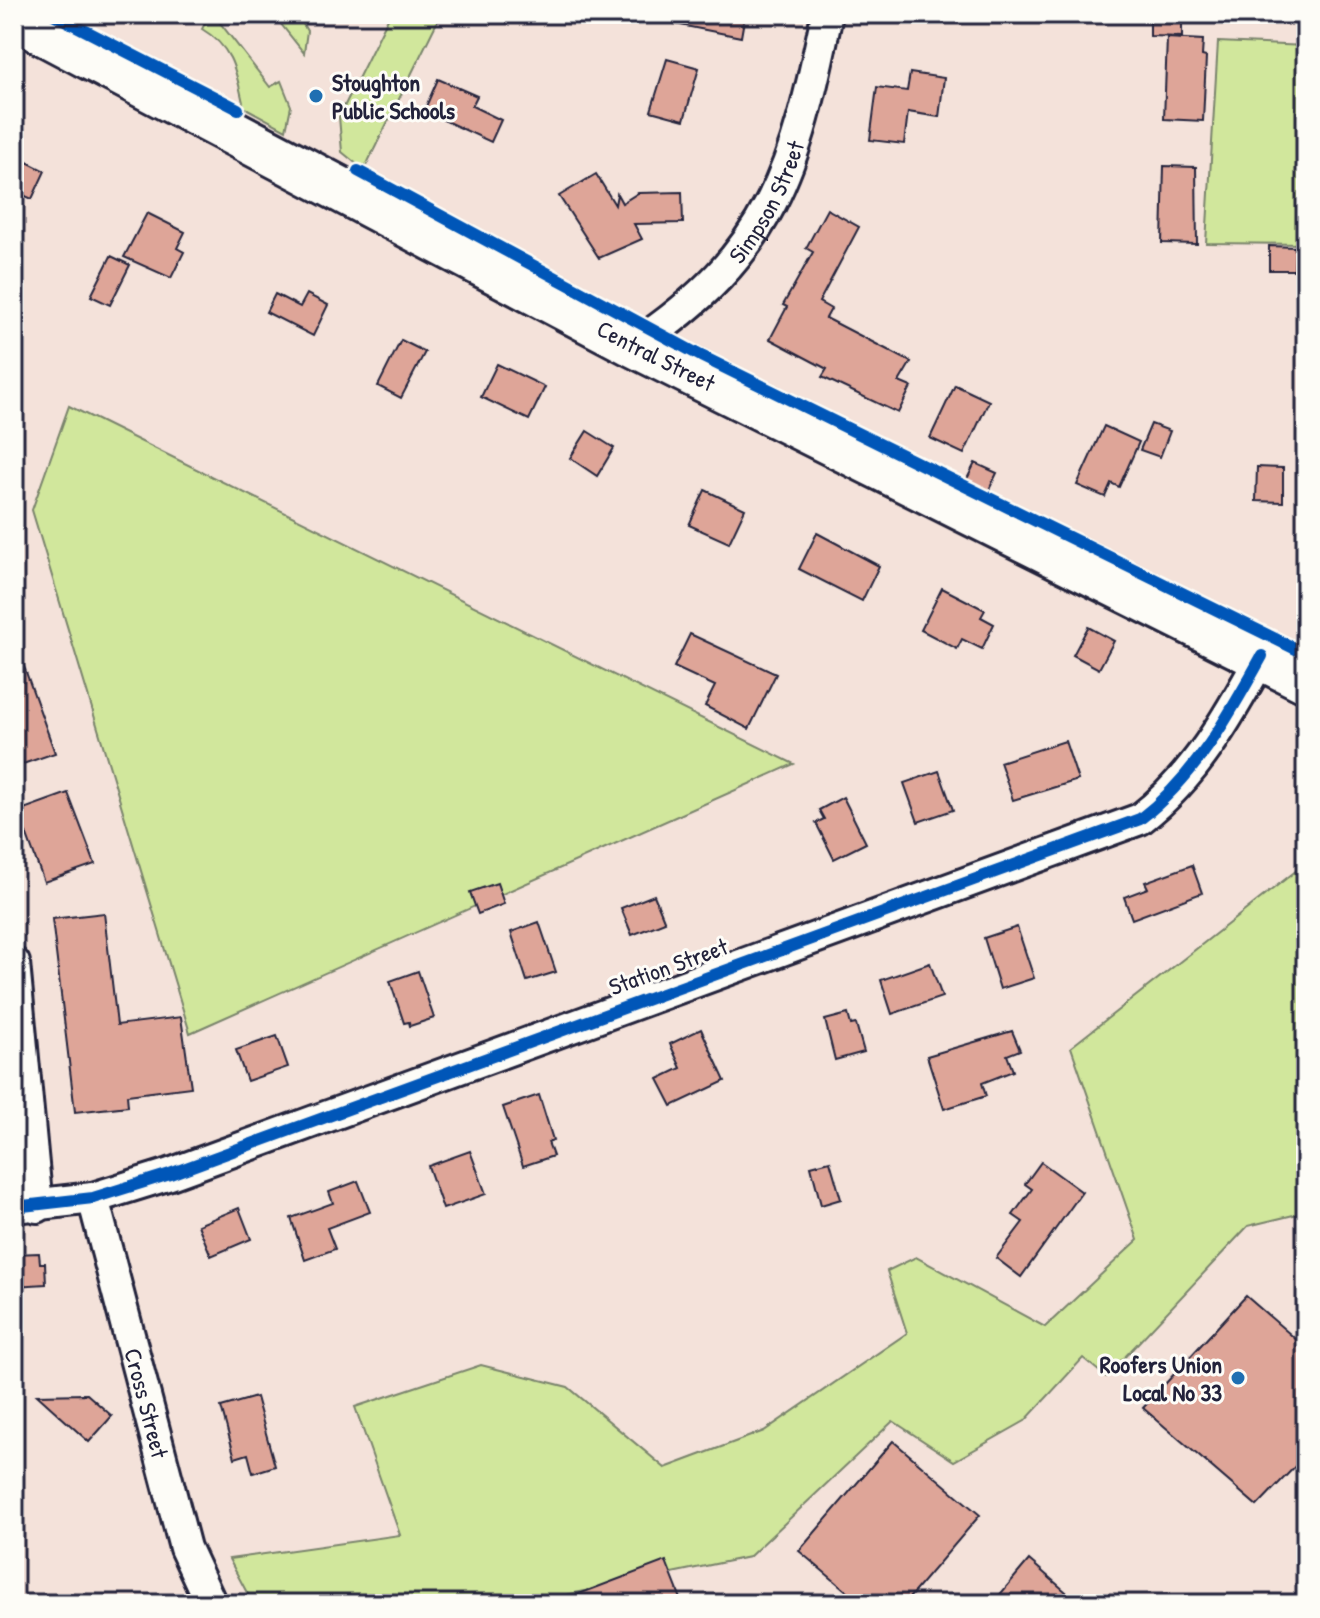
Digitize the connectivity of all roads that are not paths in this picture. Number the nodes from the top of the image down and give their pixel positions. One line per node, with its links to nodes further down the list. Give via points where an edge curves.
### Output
1 (827, 14): 3 (street, Simpson Street, via 807,114 783,181 759,226 723,274)
2 (14, 17): 3 (main road, Central Street)
3 (635, 345): 4 (main road, Central Street)
4 (1262, 656): 5 (main road, Central Street); 7 (street, Station Street, via 1219,731 1183,780 1140,819)
5 (1306, 680)
6 (14, 963): 8 (street)
7 (93, 1198): 8 (street, Station Street); 9 (street, Cross Street, via 185,1548)
8 (25, 1207)
9 (211, 1604)

